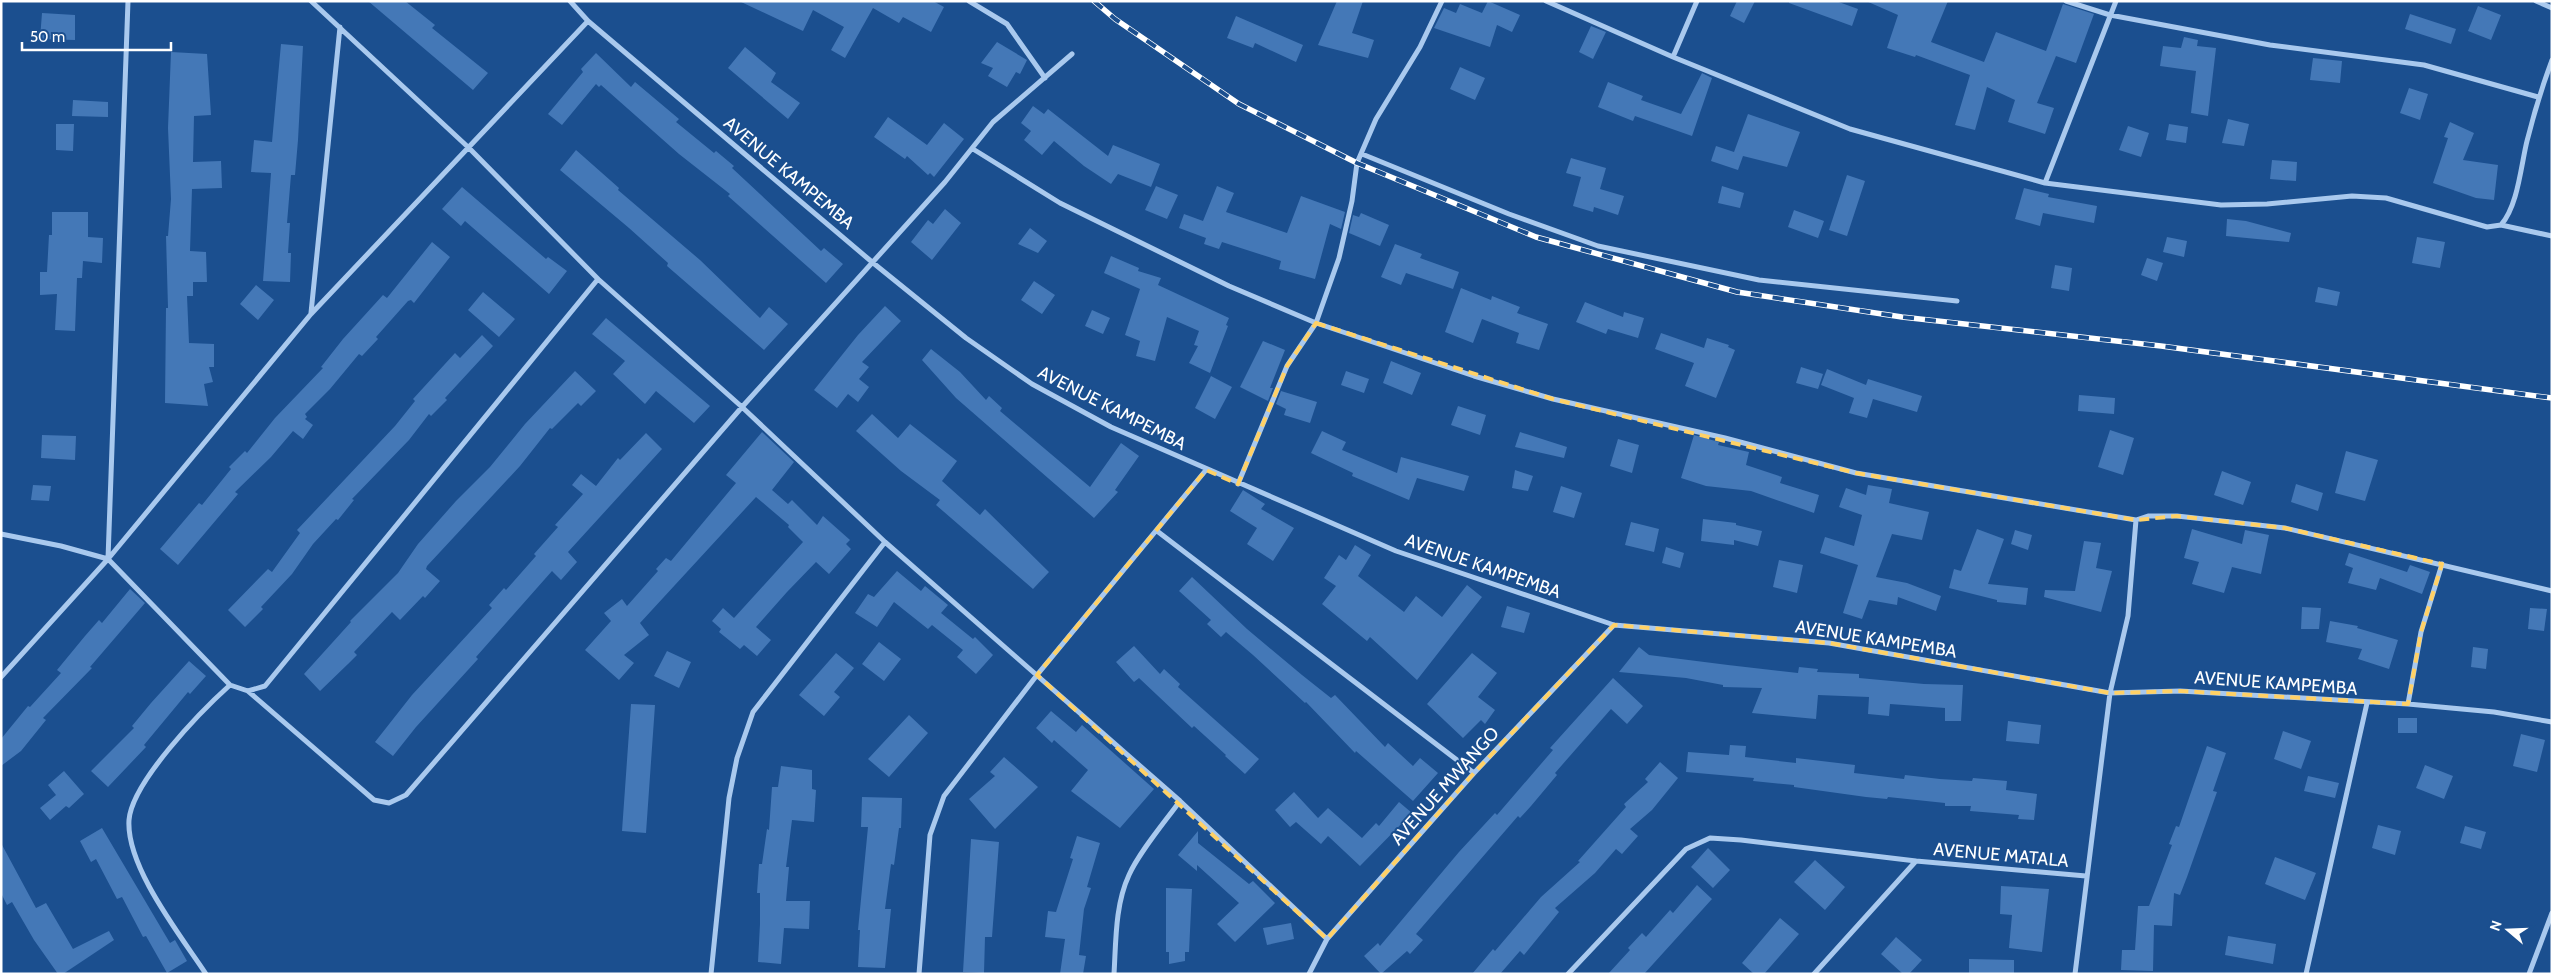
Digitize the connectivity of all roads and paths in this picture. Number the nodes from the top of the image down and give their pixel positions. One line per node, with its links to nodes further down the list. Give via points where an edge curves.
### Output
1 (128, 1): 38 (street)
2 (311, 1): 14 (street)
3 (570, 1): 13 (street, AVENUE KAMPEMBA)
4 (969, 1): 18 (street, via 1007,24)
5 (1442, 1): 22 (street, via 1420,47 1376,119)
6 (1546, 1): 16 (street)
7 (1697, 1): 16 (street)
8 (2066, 1): 12 (street)
9 (2116, 1): 12 (street)
10 (2536, 1): 11 (street)
11 (2552, 8)
12 (2110, 15): 19 (street, via 2270,45 2424,65); 23 (street)
13 (588, 21): 20 (street); 26 (street, AVENUE KAMPEMBA)
14 (340, 28): 20 (street); 29 (street)
15 (1072, 54): 18 (street)
16 (1673, 57): 23 (street, via 1850,129)
17 (2552, 60): 19 (street)
18 (1045, 78): 21 (street, via 993,122)
19 (2538, 98): 24 (street, via 2518,184 2506,220)
20 (469, 148): 27 (street); 29 (street)
21 (973, 149): 26 (street); 30 (street, via 1060,203 1229,286)
22 (1362, 154): 28 (street, via 1598,246 1759,280); 30 (street, via 1357,163 1339,258)
23 (2045, 183): 24 (street, via 2221,205 2352,196 2386,198 2487,227)
24 (2501, 225): 25 (street)
25 (2552, 236)
26 (872, 262): 31 (street); 32 (street, AVENUE KAMPEMBA, via 966,338 1032,384 1111,427)
27 (598, 279): 31 (street); 45 (street, via 265,686)
28 (1957, 301)
29 (311, 314): 38 (street)
30 (1316, 323): 33 (street, via 1287,366); 34 (street, via 1554,399 1725,438 1856,473)
31 (742, 407): 37 (street); 45 (street, via 406,795 389,802 374,800)
32 (1206, 470): 33 (street, AVENUE KAMPEMBA); 35 (street)
33 (1238, 484): 41 (street, AVENUE KAMPEMBA, via 1396,551)
34 (2136, 520): 39 (street, via 2148,516 2177,516 2285,528); 46 (street, via 2128,616)
35 (1157, 531): 42 (street); 50 (street)
36 (1, 534): 38 (street, via 61,546)
37 (885, 542): 42 (street); 57 (street, via 753,712 737,758 729,798)
38 (108, 560): 43 (street); 44 (street)
39 (2442, 564): 40 (street); 48 (street, via 2421,632)
40 (2552, 591)
41 (1614, 625): 46 (street, AVENUE KAMPEMBA, via 1829,643); 50 (street, AVENUE MWANGO)
42 (1037, 675): 51 (street); 58 (street, via 944,796 930,835)
43 (1, 677)
44 (230, 685): 45 (street); 56 (street, via 208,704 148,776 135,797 129,820 143,874 155,899)
45 (248, 691)
46 (2110, 693): 47 (street, AVENUE KAMPEMBA, via 2180,691); 53 (street)
47 (2367, 703): 48 (street, AVENUE KAMPEMBA); 64 (street)
48 (2408, 704): 49 (street, AVENUE KAMPEMBA, via 2494,712)
49 (2552, 722)
50 (1474, 773): 55 (street, AVENUE MWANGO)
51 (1180, 801): 55 (street); 59 (street, via 1130,874 1117,924)
52 (1916, 861): 53 (street, AVENUE MATALA); 61 (street, via 1710,838 1686,849); 62 (street, AVENUE MATALA)
53 (2086, 876): 63 (street)
54 (2552, 913): 65 (street)
55 (1327, 939): 60 (street, AVENUE MWANGO)
56 (206, 974)
57 (711, 974)
58 (919, 974)
59 (1114, 974)
60 (1309, 974)
61 (1568, 974)
62 (1814, 974)
63 (2075, 974)
64 (2306, 974)
65 (2529, 974)

